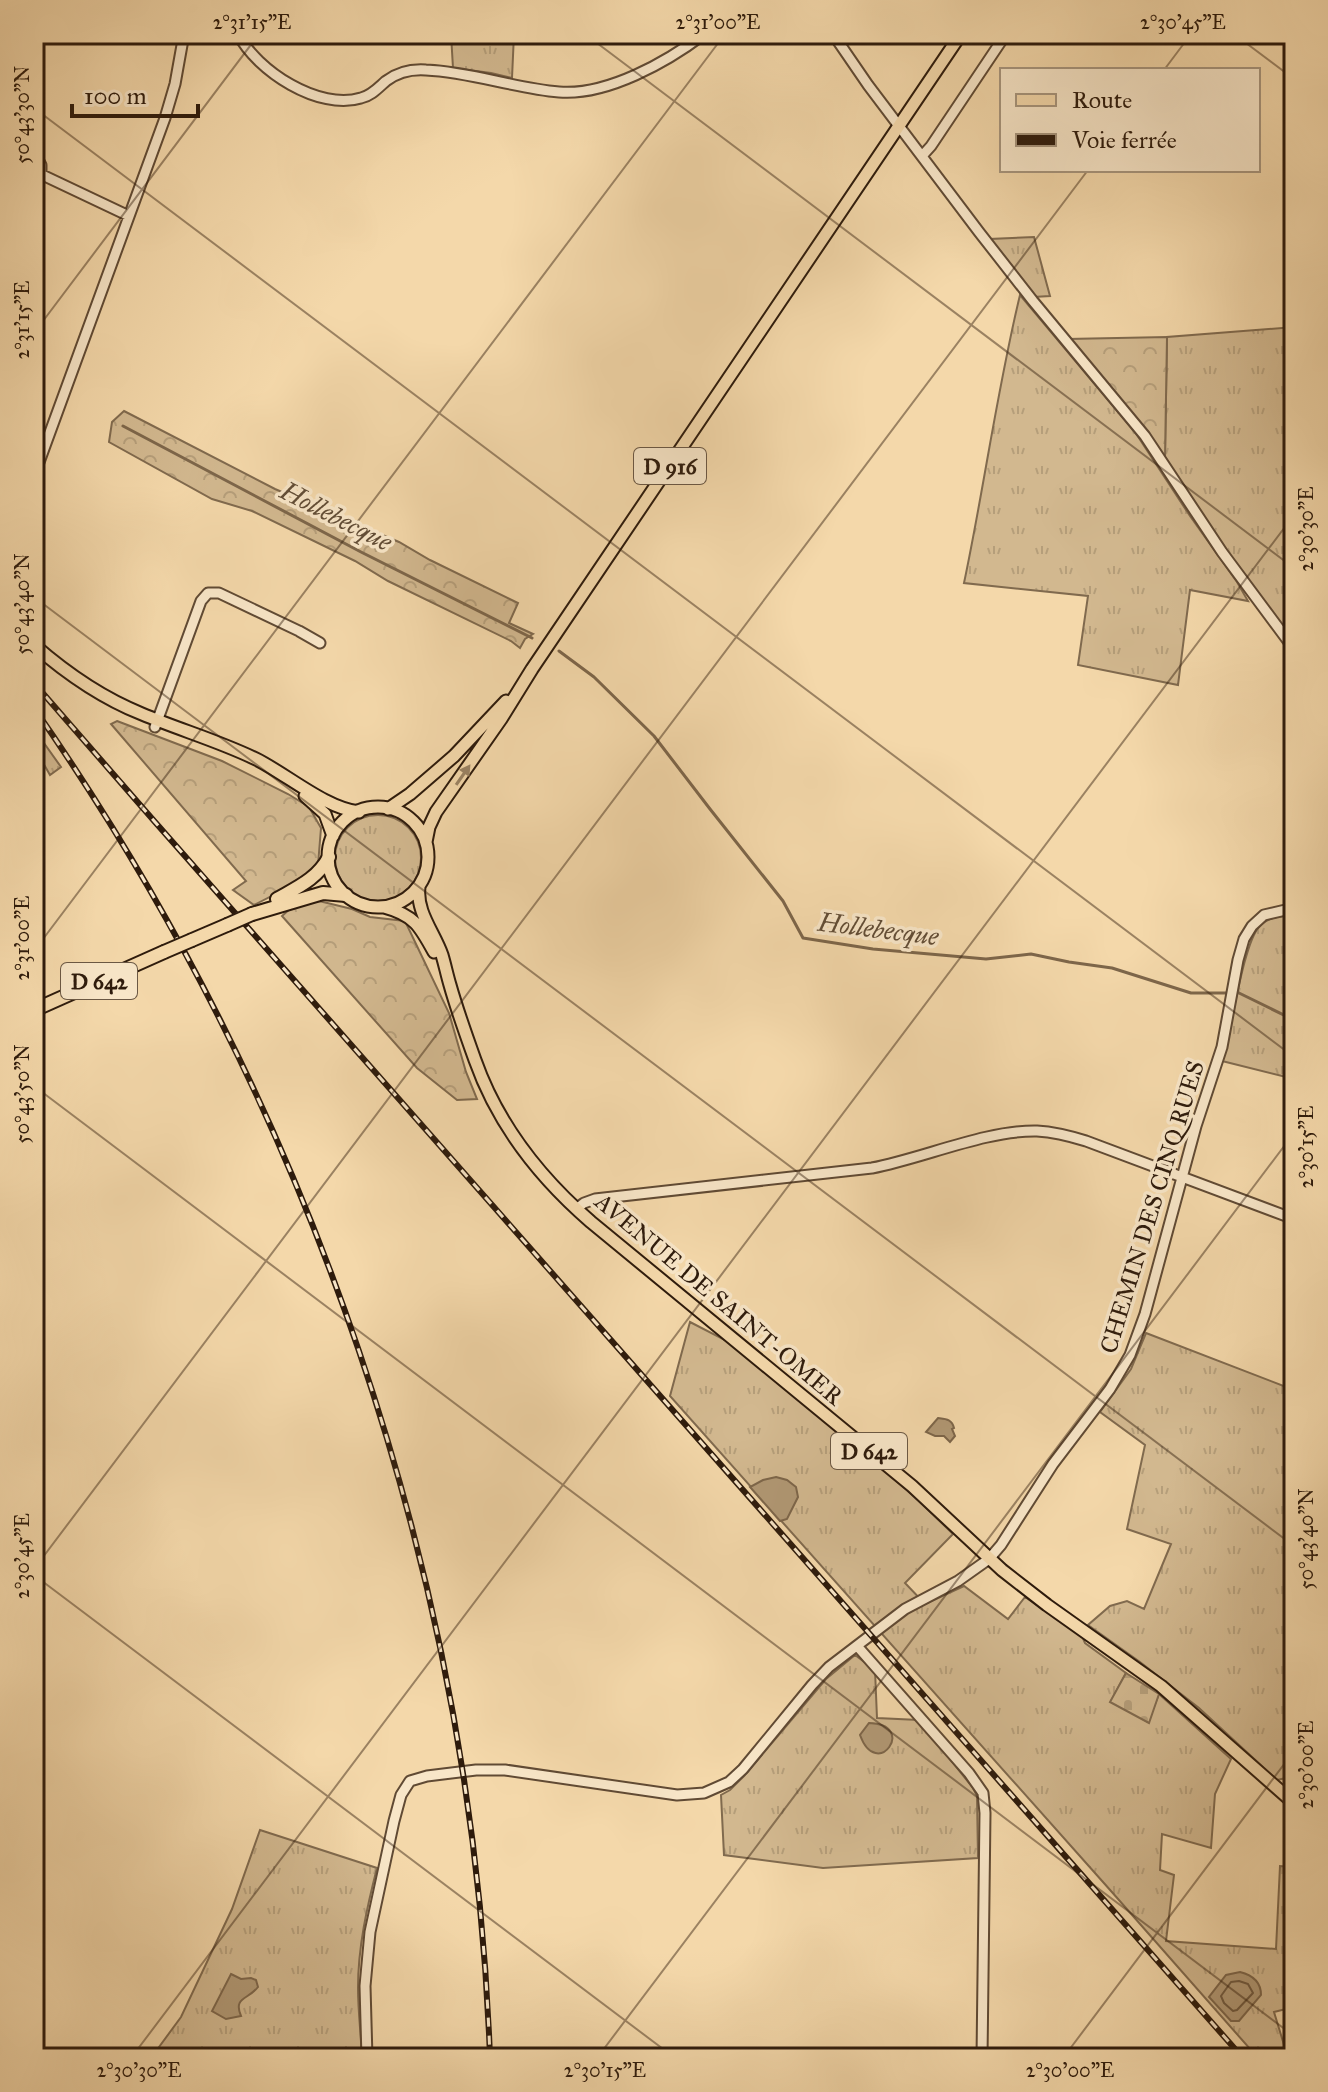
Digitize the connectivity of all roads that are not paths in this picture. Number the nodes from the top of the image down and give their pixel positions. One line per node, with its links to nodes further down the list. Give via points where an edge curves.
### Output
1 (184, 34): 11 (street, via 171,101)
2 (238, 34): 3 (street, via 259,60 291,85 347,100 366,96 397,75 423,70 584,92 661,63)
3 (704, 34)
4 (833, 34): 7 (street)
5 (961, 34): 7 (main road, D 916)
6 (1006, 34): 9 (street)
7 (899, 126): 9 (street); 17 (main road, D 916)
8 (34, 152): 10 (street, via 41,165)
9 (922, 156): 15 (street, via 1139,427)
10 (38, 173): 11 (street)
11 (129, 216): 12 (street)
12 (34, 476)
13 (320, 643): 18 (street, via 219,593 208,593)
14 (34, 645): 18 (main road, via 92,689)
15 (1294, 649)
16 (34, 653): 18 (main road, via 77,688 119,712)
17 (532, 669): 19 (main road, D 916, via 469,741); 22 (main road, D 916, one-way to 17, via 436,812)
18 (156, 723): 20 (main road, via 206,737 341,809); 21 (main road, via 303,794 325,814)
19 (388, 809): 20 (main road); 22 (main road, via 410,819)
20 (359, 812): 21 (main road)
21 (333, 836): 23 (main road)
22 (426, 842): 24 (main road, via 428,865)
23 (329, 857): 25 (main road, via 333,878); 28 (highway, via 310,881)
24 (419, 887): 26 (main road, via 405,900); 29 (main road, AVENUE DE SAINT-OMER / D 642, via 419,904)
25 (346, 895): 26 (main road, via 366,906); 28 (highway, via 323,893)
26 (384, 907): 29 (main road, AVENUE DE SAINT-OMER / D 642, via 417,923)
27 (1294, 908): 31 (street, CHEMIN DES CINQ RUES, via 1264,915 1244,939 1222,1047)
28 (252, 914): 30 (highway, D 642, bridge)
29 (450, 985): 32 (main road, AVENUE DE SAINT-OMER / D 642, via 475,1063 498,1112 532,1162)
30 (34, 1010)
31 (1182, 1177): 32 (street, via 1081,1139 1027,1131 872,1168 595,1199); 33 (street); 34 (street, CHEMIN DES CINQ RUES, via 1127,1362)
32 (576, 1209): 34 (main road, AVENUE DE SAINT-OMER / D 642, via 904,1479)
33 (1294, 1219)
34 (989, 1559): 35 (street, CHEMIN DES CINQ RUES, via 899,1613); 36 (main road, AVENUE DE SAINT-OMER / D 642, via 1161,1686)
35 (858, 1647): 37 (street, CHEMIN DES CINQ RUES, via 820,1675 733,1778 704,1793 669,1794 490,1769 410,1781 401,1795 370,1932); 38 (street, via 983,1793)
36 (1294, 1803)
37 (367, 2058)
38 (982, 2058)

